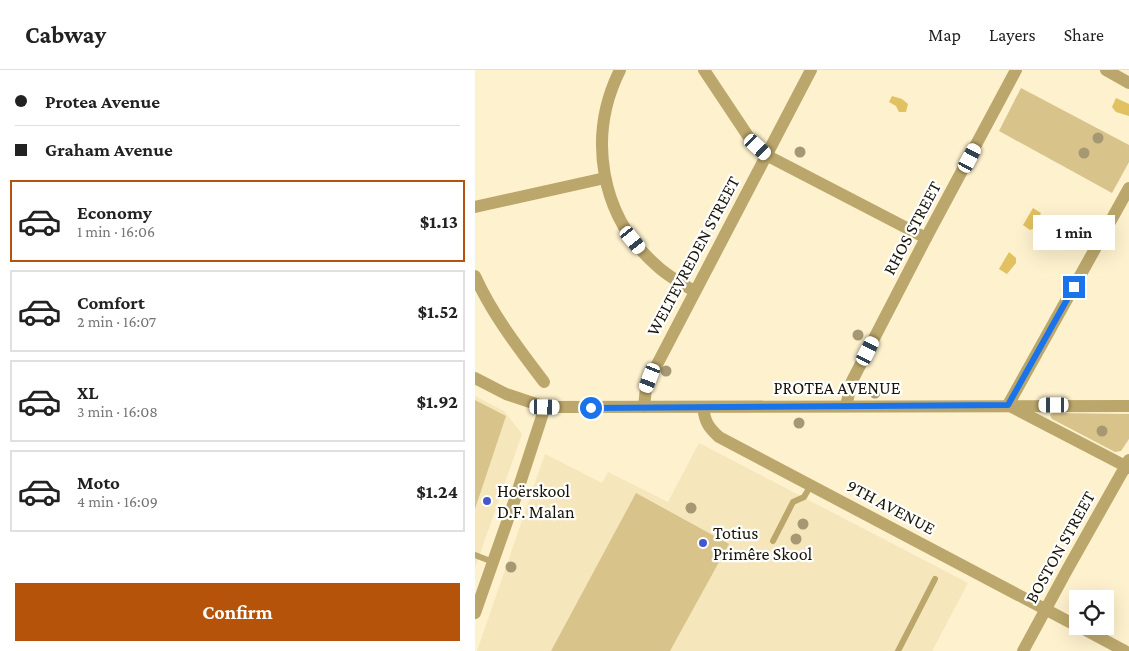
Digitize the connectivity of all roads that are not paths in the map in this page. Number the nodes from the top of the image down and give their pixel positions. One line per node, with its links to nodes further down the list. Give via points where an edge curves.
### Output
1 (620, 70): 8 (street, via 610,93 603,127 601,144)
2 (704, 70): 7 (street, via 749,139)
3 (811, 70): 7 (street, WELTEVREDEN STREET)
4 (1016, 70): 11 (street, RHOS STREET)
5 (1106, 70): 6 (street)
6 (1129, 83)
7 (766, 155): 11 (street); 13 (street, WELTEVREDEN STREET)
8 (605, 178): 10 (street); 13 (street, via 615,211 633,240 656,266)
9 (1129, 188): 16 (street)
10 (475, 207)
11 (926, 238): 17 (street, RHOS STREET, via 852,381)
12 (475, 276): 15 (street, via 512,339)
13 (694, 291): 20 (street, WELTEVREDEN STREET, via 650,378)
14 (475, 378): 19 (street, PROTEA AVENUE, via 506,394)
15 (544, 382)
16 (1008, 405): 17 (street, PROTEA AVENUE); 18 (street, PROTEA AVENUE); 22 (street)
17 (846, 406): 21 (street, PROTEA AVENUE)
18 (1129, 406)
19 (545, 407): 20 (street, PROTEA AVENUE); 26 (street)
20 (644, 407): 21 (street, PROTEA AVENUE)
21 (703, 407): 23 (street, 9TH AVENUE, via 705,420 719,437)
22 (1128, 465): 28 (street, BOSTON STREET)
23 (811, 485): 24 (lane, via 804,497 793,502); 28 (street, 9TH AVENUE)
24 (773, 540)
25 (475, 555): 26 (lane)
26 (493, 562): 29 (street)
27 (935, 579): 32 (lane)
28 (1045, 609): 30 (street, 9TH AVENUE); 33 (street, BOSTON STREET)
29 (475, 613)
30 (1069, 621)
31 (1095, 635): 34 (street, 9TH AVENUE)
32 (898, 651)
33 (1023, 651)
34 (1125, 651)

